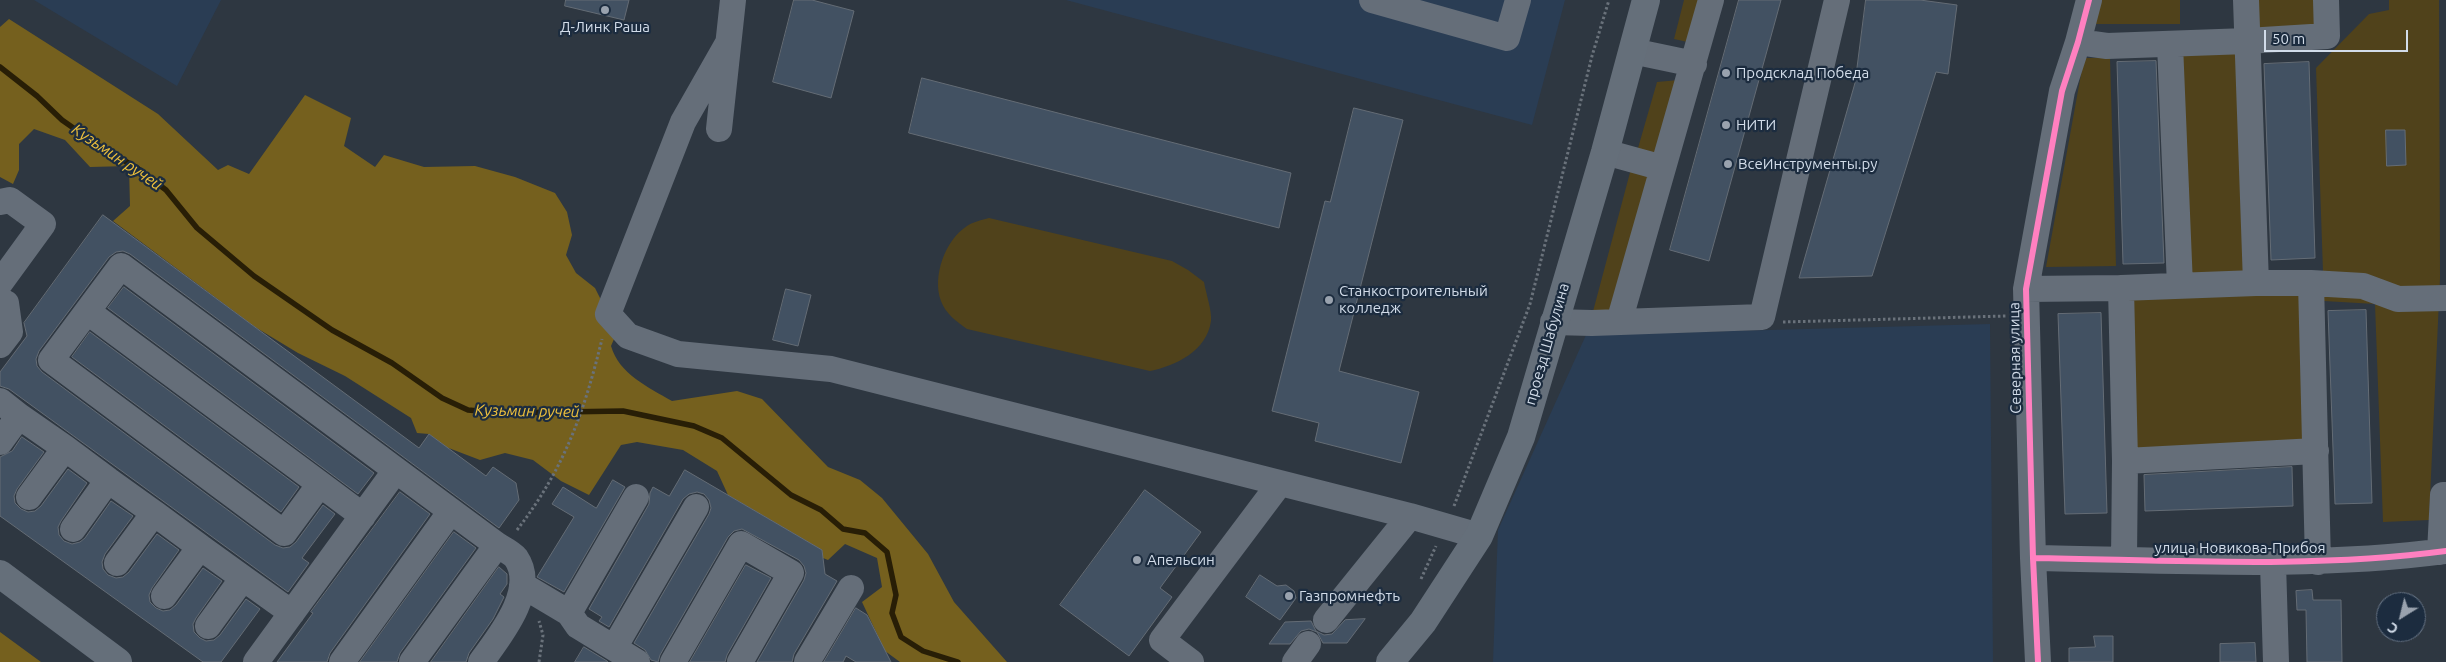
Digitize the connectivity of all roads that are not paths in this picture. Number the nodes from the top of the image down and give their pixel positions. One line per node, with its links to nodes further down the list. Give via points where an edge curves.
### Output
1 (733, 0): 12 (street)
2 (1372, 0): 3 (street, via 1507,38)
3 (1518, 0)
4 (1646, 0): 14 (main road, проезд Шабулина)
5 (1711, 0): 15 (street)
6 (1837, 0): 29 (street, via 1762,317)
7 (2082, 0): 11 (street, Северная улица)
8 (2246, 0): 10 (street)
9 (2326, 0): 10 (street, via 2328,36)
10 (2247, 41): 13 (street); 20 (street)
11 (2078, 42): 13 (street, via 2107,46); 24 (street, Северная улица, via 2062,91)
12 (728, 43): 16 (street); 38 (street, via 683,122 608,314 628,336 678,354 831,369)
13 (2170, 44): 22 (street)
14 (1632, 51): 15 (street); 17 (main road, проезд Шабулина)
15 (1694, 64): 18 (street)
16 (719, 129)
17 (1605, 152): 18 (street); 28 (main road, проезд Шабулина)
18 (1663, 168): 29 (street)
19 (0, 202): 25 (street, via 10,200 43,224)
20 (2256, 283): 21 (street); 22 (street)
21 (2311, 283): 26 (street, via 2363,286 2398,299); 34 (street)
22 (2180, 286): 23 (street)
23 (2121, 288): 24 (street); 35 (street)
24 (2026, 289): 53 (street, Северная улица)
25 (3, 293): 30 (street, via 10,332)
26 (2446, 298)
27 (88, 312): 36 (street, via 121,266); 39 (street); 39 (street, via 51,360 284,533)
28 (1554, 322): 29 (street); 49 (main road, проезд Шабулина, via 1521,437)
29 (1619, 322)
30 (0, 345)
31 (10, 408): 32 (street); 33 (street)
32 (0, 442)
33 (65, 448): 37 (street); 41 (street)
34 (2316, 451): 35 (street); 55 (street)
35 (2126, 461): 54 (street)
36 (396, 470): 44 (street); 46 (street)
37 (108, 480): 45 (street); 48 (street)
38 (1280, 483): 47 (street); 76 (street, via 1162,640)
39 (320, 484): 46 (street)
40 (2446, 495): 52 (street, via 2443,495)
41 (29, 497)
42 (636, 497): 64 (street)
43 (696, 507): 67 (street)
44 (451, 511): 51 (street); 70 (street)
45 (154, 513): 50 (street); 57 (street)
46 (363, 516): 63 (street)
47 (1410, 516): 49 (street); 65 (street)
48 (73, 530)
49 (1479, 536): 77 (main road, проезд Шабулина, via 1422,622)
50 (200, 546): 59 (street); 62 (street)
51 (500, 547): 60 (street, via 516,558); 71 (street)
52 (2443, 552): 55 (street, улица Новикова-Прибоя)
53 (2033, 558): 54 (street, улица Новикова-Прибоя); 78 (street, Северная улица)
54 (2124, 560): 56 (street, улица Новикова-Прибоя)
55 (2318, 562): 56 (street, улица Новикова-Прибоя)
56 (2273, 563): 79 (street)
57 (117, 564)
58 (0, 574): 68 (main road)
59 (243, 578): 63 (street); 66 (street)
60 (528, 588): 64 (street); 72 (street, via 510,623)
61 (851, 588): 75 (street)
62 (164, 596)
63 (292, 613): 69 (street)
64 (569, 613): 67 (street, via 578,626)
65 (1326, 620)
66 (208, 626)
67 (627, 657)
68 (118, 662)
69 (256, 662)
70 (342, 662)
71 (412, 662)
72 (481, 662)
73 (673, 662): 74 (street, via 741,544 791,573)
74 (740, 662)
75 (807, 662)
76 (1191, 662)
77 (1390, 662)
78 (2038, 662)
79 (2276, 662)

